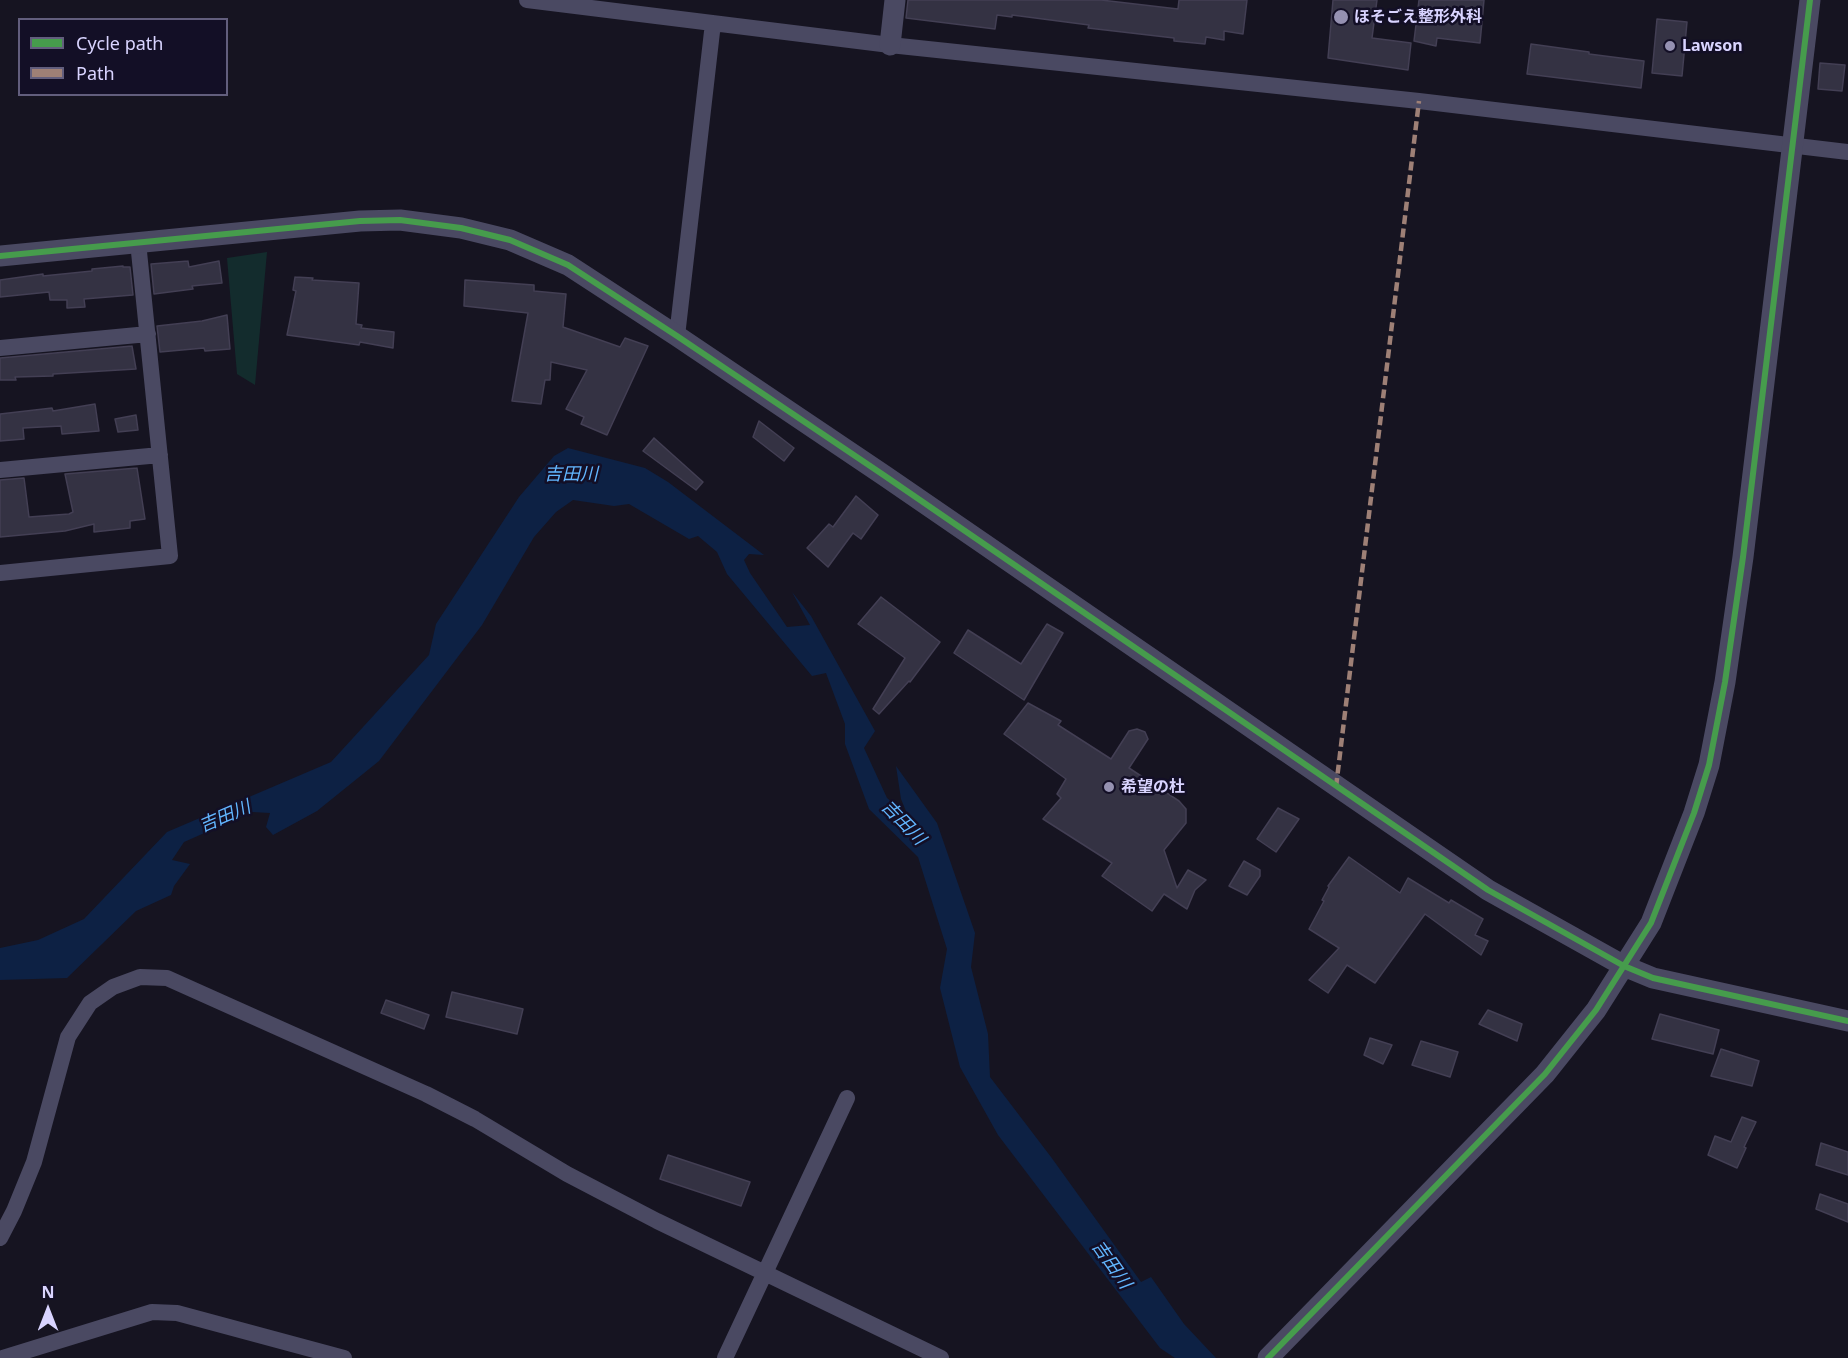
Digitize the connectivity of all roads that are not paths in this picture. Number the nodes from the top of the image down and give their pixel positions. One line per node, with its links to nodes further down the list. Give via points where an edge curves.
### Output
1 (527, 0): 4 (street)
2 (895, 0): 5 (street)
3 (1810, 0): 6 (street)
4 (713, 23): 5 (street); 11 (street)
5 (890, 45): 6 (street)
6 (1792, 145): 7 (street); 16 (street, via 1742,568 1709,765 1651,923)
7 (1848, 152)
8 (138, 242): 9 (street); 10 (street); 11 (street, via 360,221 400,220 461,228 510,240 568,265)
9 (0, 256)
10 (148, 334): 12 (street); 13 (street)
11 (677, 336): 16 (street, via 1488,890)
12 (0, 348)
13 (160, 455): 14 (street); 15 (street, via 170,556)
14 (0, 470)
15 (0, 573)
16 (1624, 966): 17 (street, via 1653,978); 25 (street, via 1596,1010 1545,1074)
17 (1848, 1021)
18 (847, 1098): 20 (street)
19 (0, 1238): 20 (street, via 34,1162 68,1037 90,1003 113,987 140,976 167,978 426,1094 567,1174)
20 (766, 1273): 23 (street); 24 (street)
21 (3, 1358): 22 (street, via 152,1312 177,1313)
22 (344, 1358)
23 (725, 1358)
24 (941, 1358)
25 (1268, 1358)

